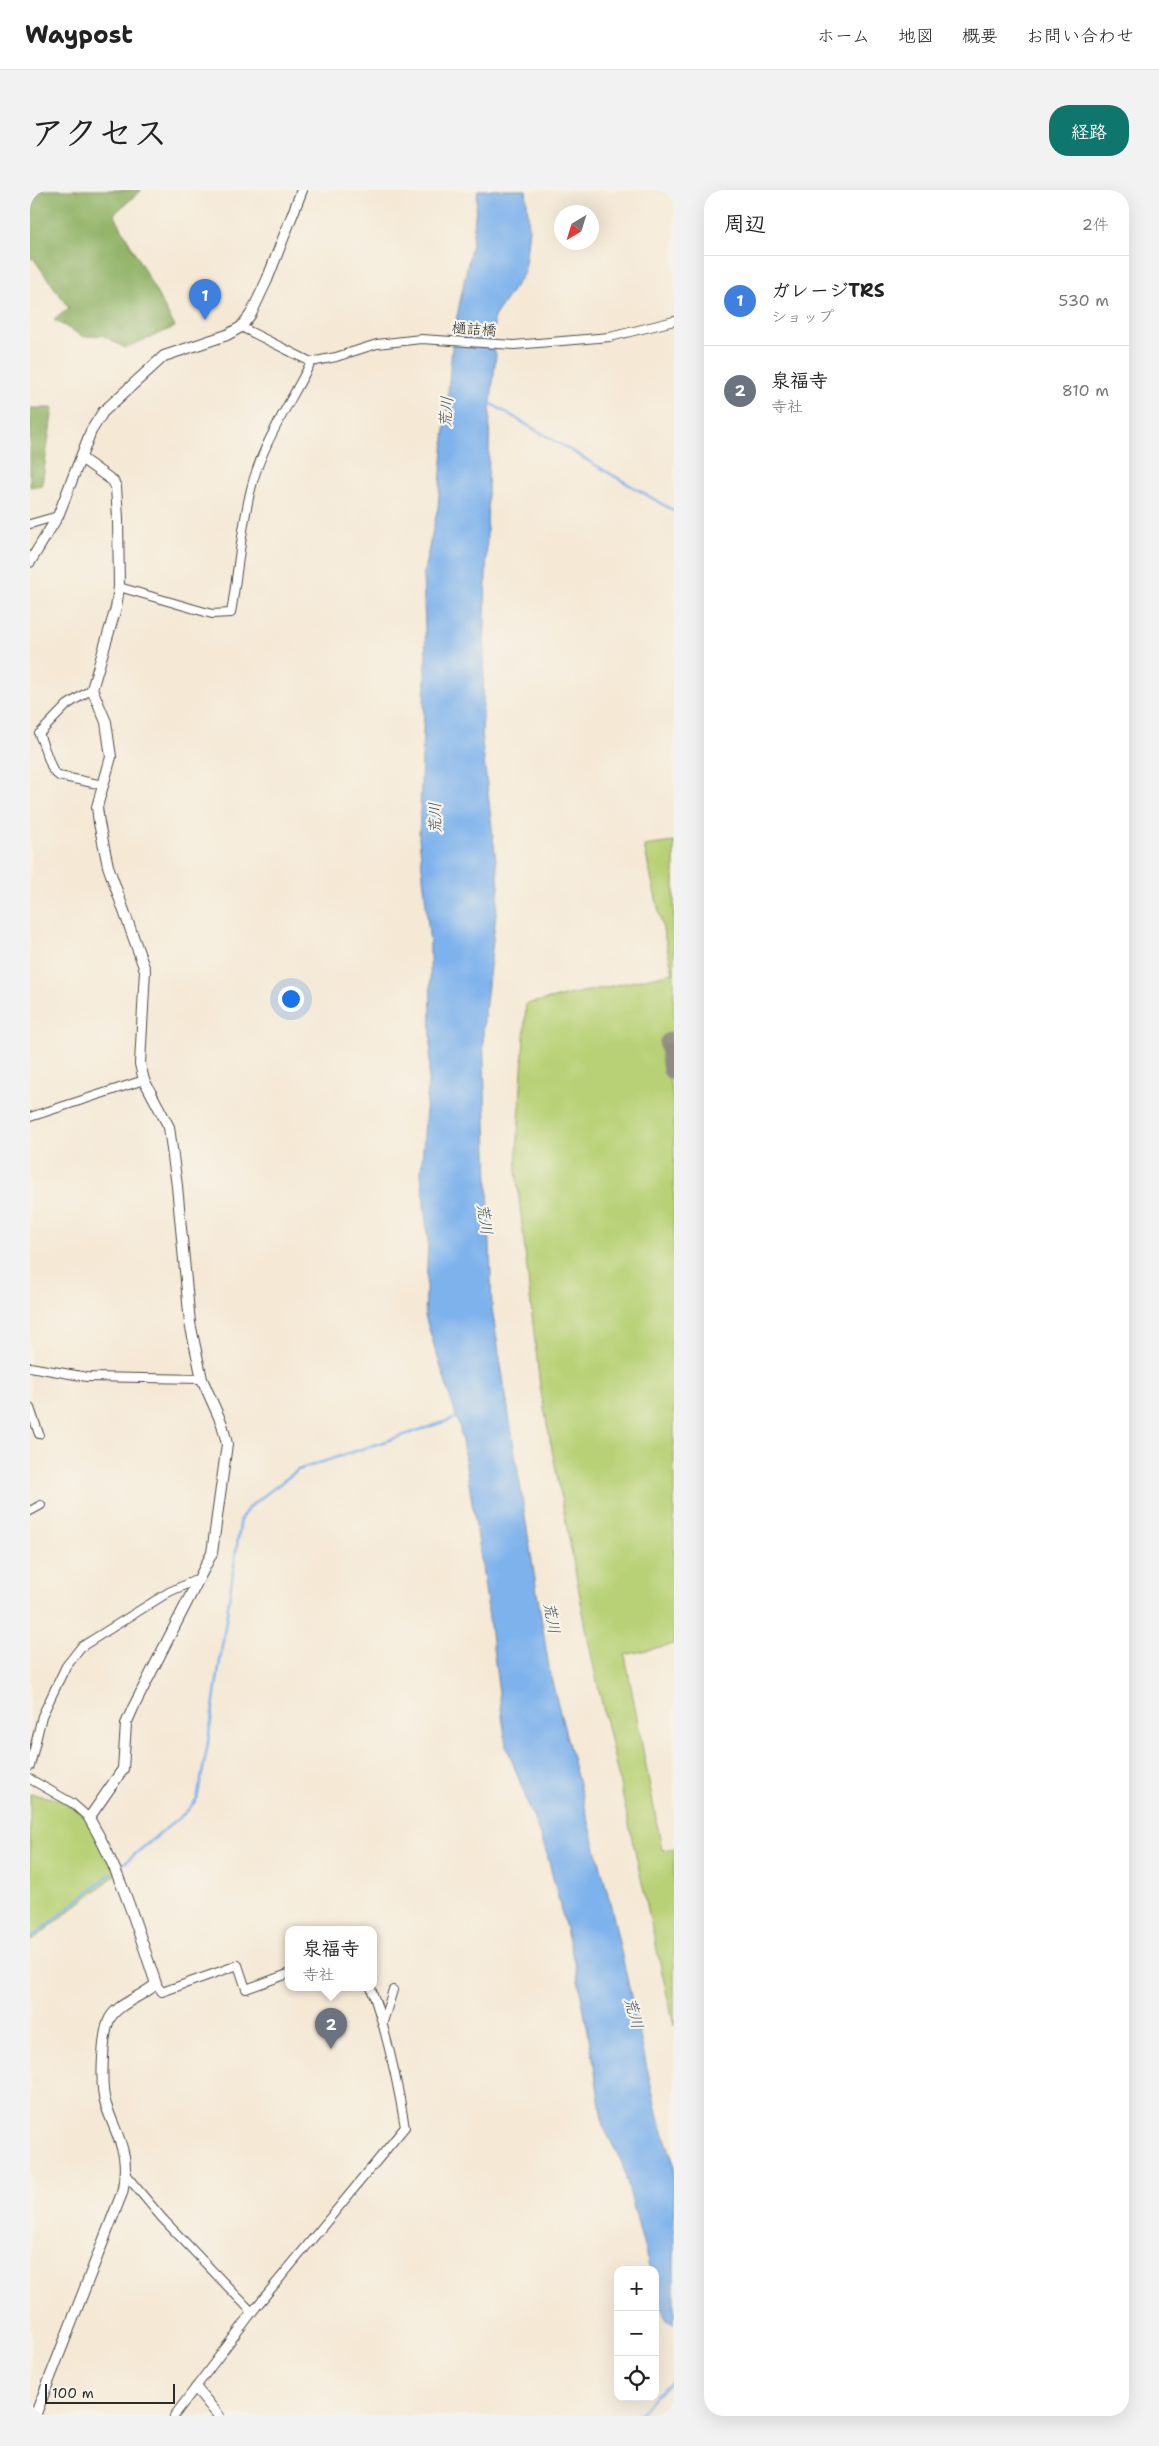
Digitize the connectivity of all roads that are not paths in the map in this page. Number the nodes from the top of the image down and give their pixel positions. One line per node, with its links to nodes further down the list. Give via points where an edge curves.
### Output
1 (302, 190): 3 (street, via 267,280)
2 (674, 321): 4 (street, 樋詰橋, via 610,337 511,346 421,339 377,344 336,358)
3 (241, 327): 4 (street); 5 (street, via 227,335 164,356 102,412)
4 (311, 362): 9 (street, via 276,423 251,488 231,613 212,614)
5 (81, 458): 6 (street); 9 (street, via 116,487)
6 (58, 516): 7 (street); 8 (street)
7 (30, 524)
8 (30, 562)
9 (119, 587): 10 (street, via 116,608)
10 (92, 688): 12 (street, via 67,705); 13 (street, via 106,722 111,756)
11 (30, 733): 12 (street)
12 (39, 734): 13 (street, via 53,771 59,776)
13 (103, 785): 14 (street, via 97,807 108,866 145,970 140,1043)
14 (144, 1080): 15 (street); 17 (street, via 169,1127 190,1323)
15 (30, 1117)
16 (30, 1367): 17 (street, via 87,1377)
17 (202, 1380): 22 (street, via 222,1424 227,1444 212,1553)
18 (30, 1408): 19 (street)
19 (39, 1434)
20 (41, 1505): 21 (street)
21 (30, 1511)
22 (198, 1579): 23 (street, via 169,1592 81,1647 66,1666 42,1716); 25 (street, via 126,1724 123,1769)
23 (30, 1766)
24 (30, 1779): 25 (street, via 72,1803)
25 (89, 1818): 27 (street, via 108,1851 127,1896)
26 (285, 1975): 27 (street, via 246,1989 238,1965 162,1992)
27 (156, 1984): 31 (street, via 111,2018 104,2041 105,2104 124,2148)
28 (393, 1990): 30 (street)
29 (372, 1991): 30 (street)
30 (383, 2022): 32 (street, via 397,2075 405,2127)
31 (126, 2176): 32 (street); 34 (street)
32 (252, 2312): 33 (street)
33 (196, 2388): 35 (street); 36 (street)
34 (35, 2416)
35 (174, 2416)
36 (219, 2416)

